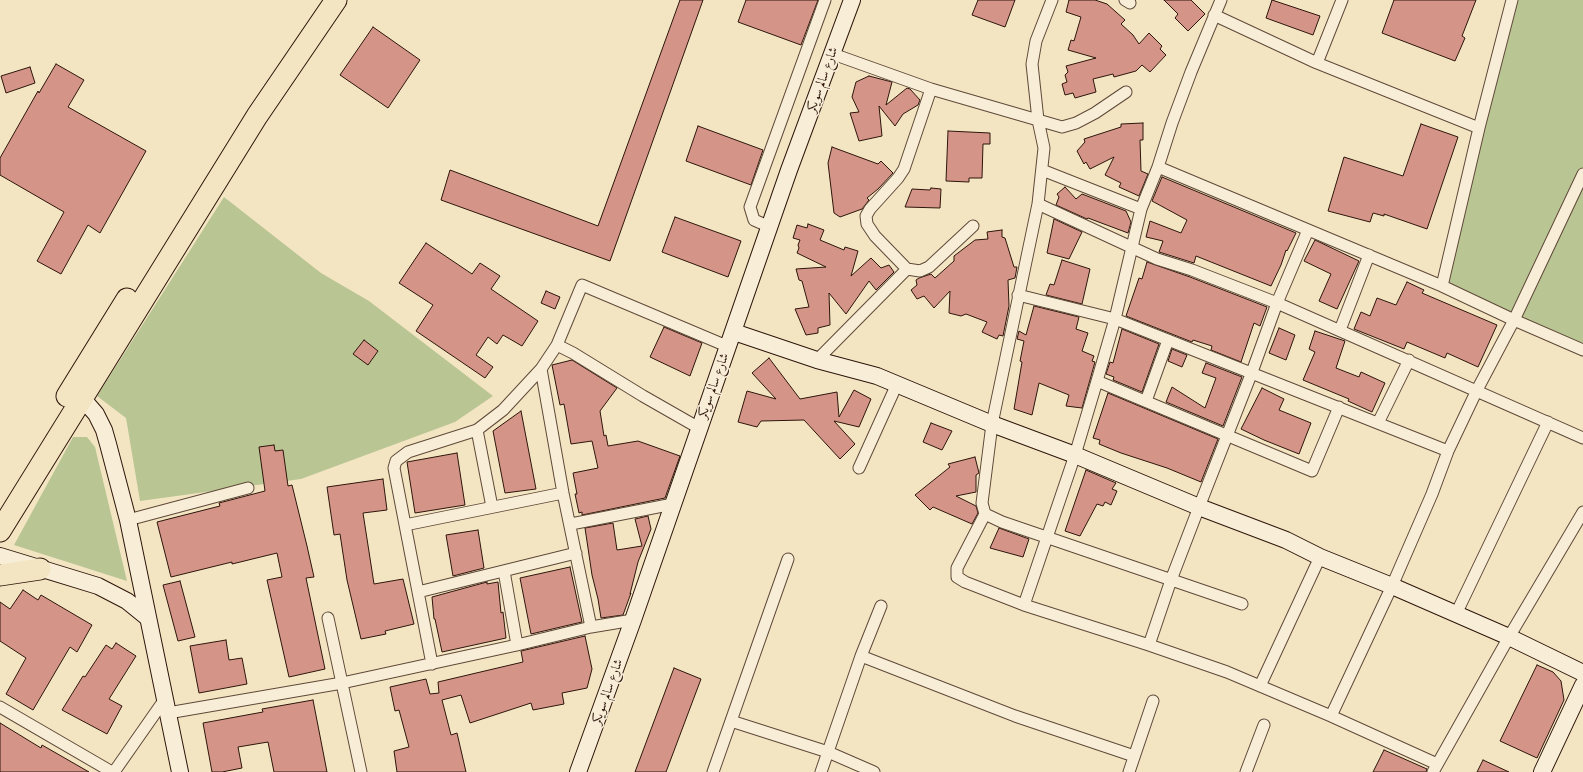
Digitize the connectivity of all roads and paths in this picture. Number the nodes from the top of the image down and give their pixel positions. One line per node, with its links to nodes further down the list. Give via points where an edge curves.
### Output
1 (319, 0): 44 (highway, via 97,346)
2 (336, 0): 44 (highway, via 257,116)
3 (825, 0): 22 (street, via 750,207 754,220)
4 (852, 0): 10 (street, شارع سالم سويكر)
5 (1052, 0): 14 (street, via 1036,41 1032,64)
6 (1221, 0): 9 (street)
7 (1342, 0): 11 (street)
8 (1512, 0): 15 (street)
9 (1214, 15): 11 (street); 16 (street, via 1172,123)
10 (833, 54): 12 (street); 22 (street, شارع سالم سويكر)
11 (1317, 63): 15 (street)
12 (931, 89): 14 (street); 26 (street, via 904,169 866,216 867,224 876,236)
13 (1126, 92): 14 (street, via 1076,123 1062,127)
14 (1038, 120): 17 (street, via 1044,148)
15 (1479, 128): 27 (street)
16 (1158, 167): 20 (street); 23 (street)
17 (1042, 170): 19 (street); 20 (street)
18 (1583, 174): 31 (street)
19 (1038, 204): 24 (street); 28 (street)
20 (1141, 209): 24 (street)
21 (973, 226): 26 (street, via 929,267 920,271)
22 (770, 227): 33 (street, شارع سالم سويكر)
23 (1308, 230): 25 (street); 29 (street)
24 (1131, 248): 29 (street); 30 (street)
25 (1369, 255): 27 (street); 32 (street)
26 (907, 269): 37 (street)
27 (1442, 286): 31 (street)
28 (1018, 295): 30 (street); 49 (street)
29 (1277, 303): 32 (street); 40 (street)
30 (1115, 318): 34 (street); 41 (street)
31 (1514, 320): 36 (street); 43 (street)
32 (1340, 330): 38 (street)
33 (731, 339): 35 (street, via 582,285); 37 (street); 50 (street, شارع سالم سويكر)
34 (1168, 340): 40 (street); 45 (street)
35 (557, 345): 39 (street); 50 (street, via 573,352)
36 (1583, 350)
37 (817, 360): 42 (street)
38 (1409, 360): 43 (street); 48 (street)
39 (540, 369): 51 (street, via 503,410); 58 (street)
40 (1252, 372): 46 (street); 52 (street)
41 (1097, 381): 45 (street); 55 (street)
42 (897, 384): 49 (street); 56 (street)
43 (1477, 390): 47 (street); 54 (street)
44 (78, 393): 60 (highway); 65 (street, via 96,414 104,430); 68 (highway)
45 (1146, 400): 52 (street)
46 (1339, 407): 48 (street); 52 (street, via 1312,471)
47 (1548, 422): 53 (street); 83 (street)
48 (1378, 423): 54 (street)
49 (992, 424): 55 (street); 64 (street, via 982,503)
50 (699, 428): 59 (street, شارع سالم سويكر)
51 (477, 430): 61 (street); 67 (street, via 408,452 396,461 394,468)
52 (1228, 436): 62 (street)
53 (1583, 438)
54 (1448, 451): 78 (street)
55 (1075, 455): 62 (street); 69 (street)
56 (859, 468)
57 (248, 488): 65 (street)
58 (563, 493): 61 (street); 66 (street)
59 (673, 504): 66 (street); 86 (street, شارع سالم سويكر)
60 (0, 507)
61 (492, 507): 67 (street)
62 (1199, 507): 72 (street, via 1286,540); 77 (street)
63 (1583, 512): 88 (street)
64 (985, 514): 69 (street); 81 (street, via 958,568 957,577)
65 (128, 520): 84 (street)
66 (571, 524): 70 (street)
67 (405, 525): 79 (street)
68 (0, 531)
69 (1047, 537): 77 (street); 81 (street)
70 (576, 553): 75 (street); 87 (street)
71 (0, 556): 74 (street)
72 (1320, 556): 78 (street); 96 (street)
73 (788, 559): 101 (street)
74 (40, 569): 76 (highway); 84 (street, via 98,586 127,601)
75 (504, 571): 79 (street); 89 (street)
76 (0, 575)
77 (1171, 580): 80 (street); 90 (street)
78 (1392, 586): 83 (street); 100 (street)
79 (418, 592): 92 (street)
80 (1242, 604)
81 (1024, 605): 90 (street)
82 (881, 606): 91 (street)
83 (1456, 614): 88 (street)
84 (148, 618): 98 (street)
85 (328, 618): 94 (street)
86 (634, 620): 87 (street); 109 (street, شارع سالم سويكر)
87 (591, 627): 89 (street)
88 (1509, 637): 93 (street); 105 (street)
89 (518, 645): 92 (street)
90 (1149, 645): 96 (street)
91 (861, 656): 103 (street); 104 (street, via 1015,716)
92 (432, 664): 94 (street)
93 (1583, 673)
94 (342, 682): 98 (street); 108 (street)
95 (1583, 685): 115 (street)
96 (1260, 686): 100 (street)
97 (1153, 701): 104 (street)
98 (167, 706): 106 (street); 107 (street)
99 (0, 707): 106 (street)
100 (1331, 716): 105 (street)
101 (731, 721): 103 (street); 110 (street)
102 (1264, 726): 114 (street)
103 (828, 752): 111 (street); 112 (street)
104 (1134, 756): 113 (street)
105 (1435, 768)
106 (113, 772)
107 (180, 772)
108 (361, 772)
109 (578, 772)
110 (712, 772)
111 (821, 772)
112 (874, 772)
113 (1129, 772)
114 (1246, 772)
115 (1542, 772)

